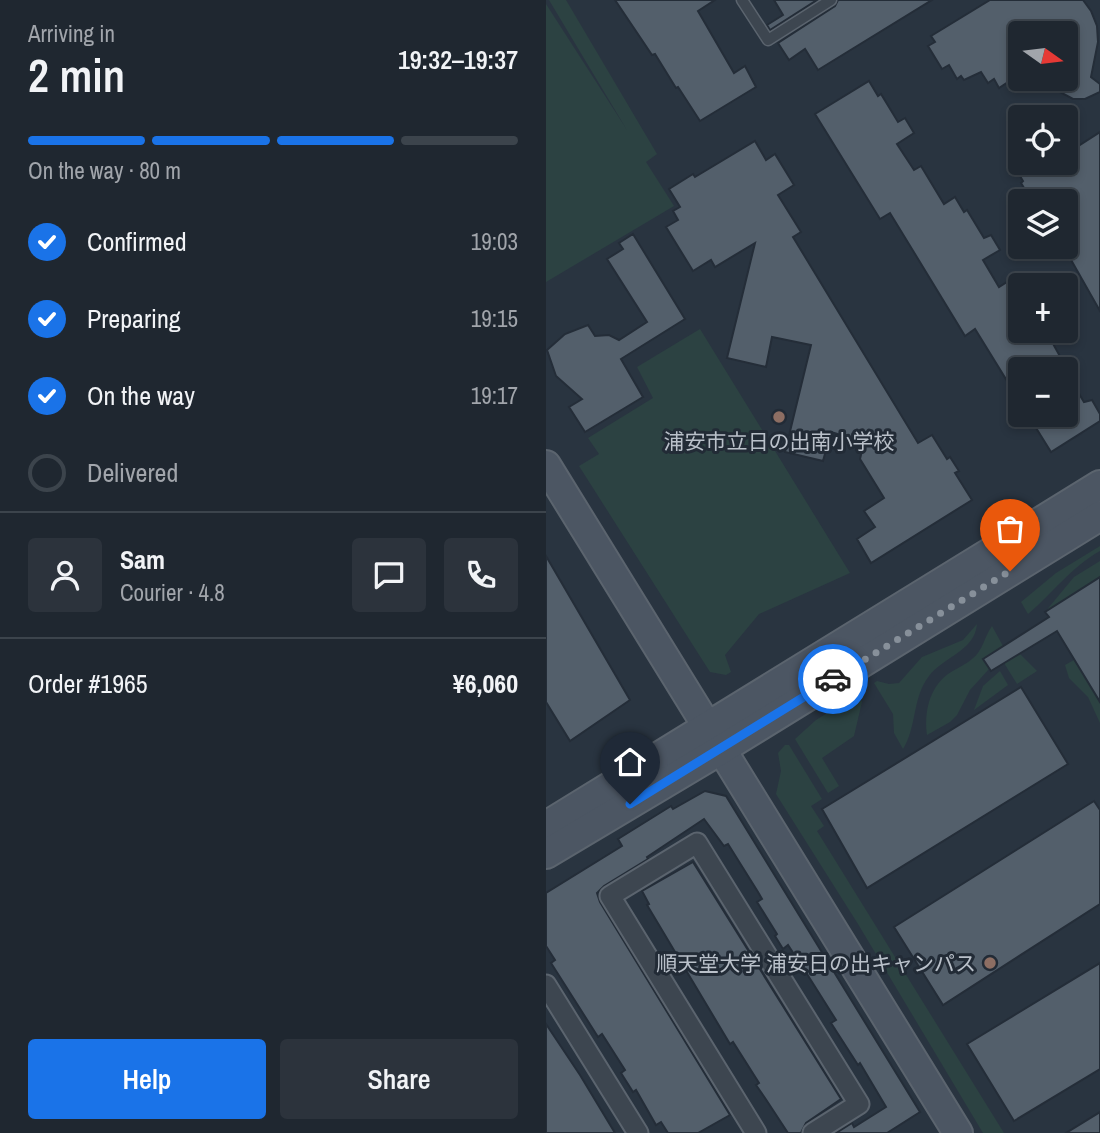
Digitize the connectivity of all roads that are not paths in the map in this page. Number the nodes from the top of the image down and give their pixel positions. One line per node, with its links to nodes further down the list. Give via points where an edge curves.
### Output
1 (742, 0): 2 (lane, via 768,40)
2 (831, 0)
3 (546, 465): 6 (street)
4 (1100, 485): 6 (street)
5 (1100, 516): 6 (street)
6 (715, 738): 7 (street); 8 (street); 13 (street)
7 (546, 826)
8 (546, 854)
9 (546, 985): 10 (street)
10 (637, 1133)
11 (756, 1133): 12 (street, via 610,896 697,843 859,1104)
12 (813, 1133)
13 (958, 1133)

